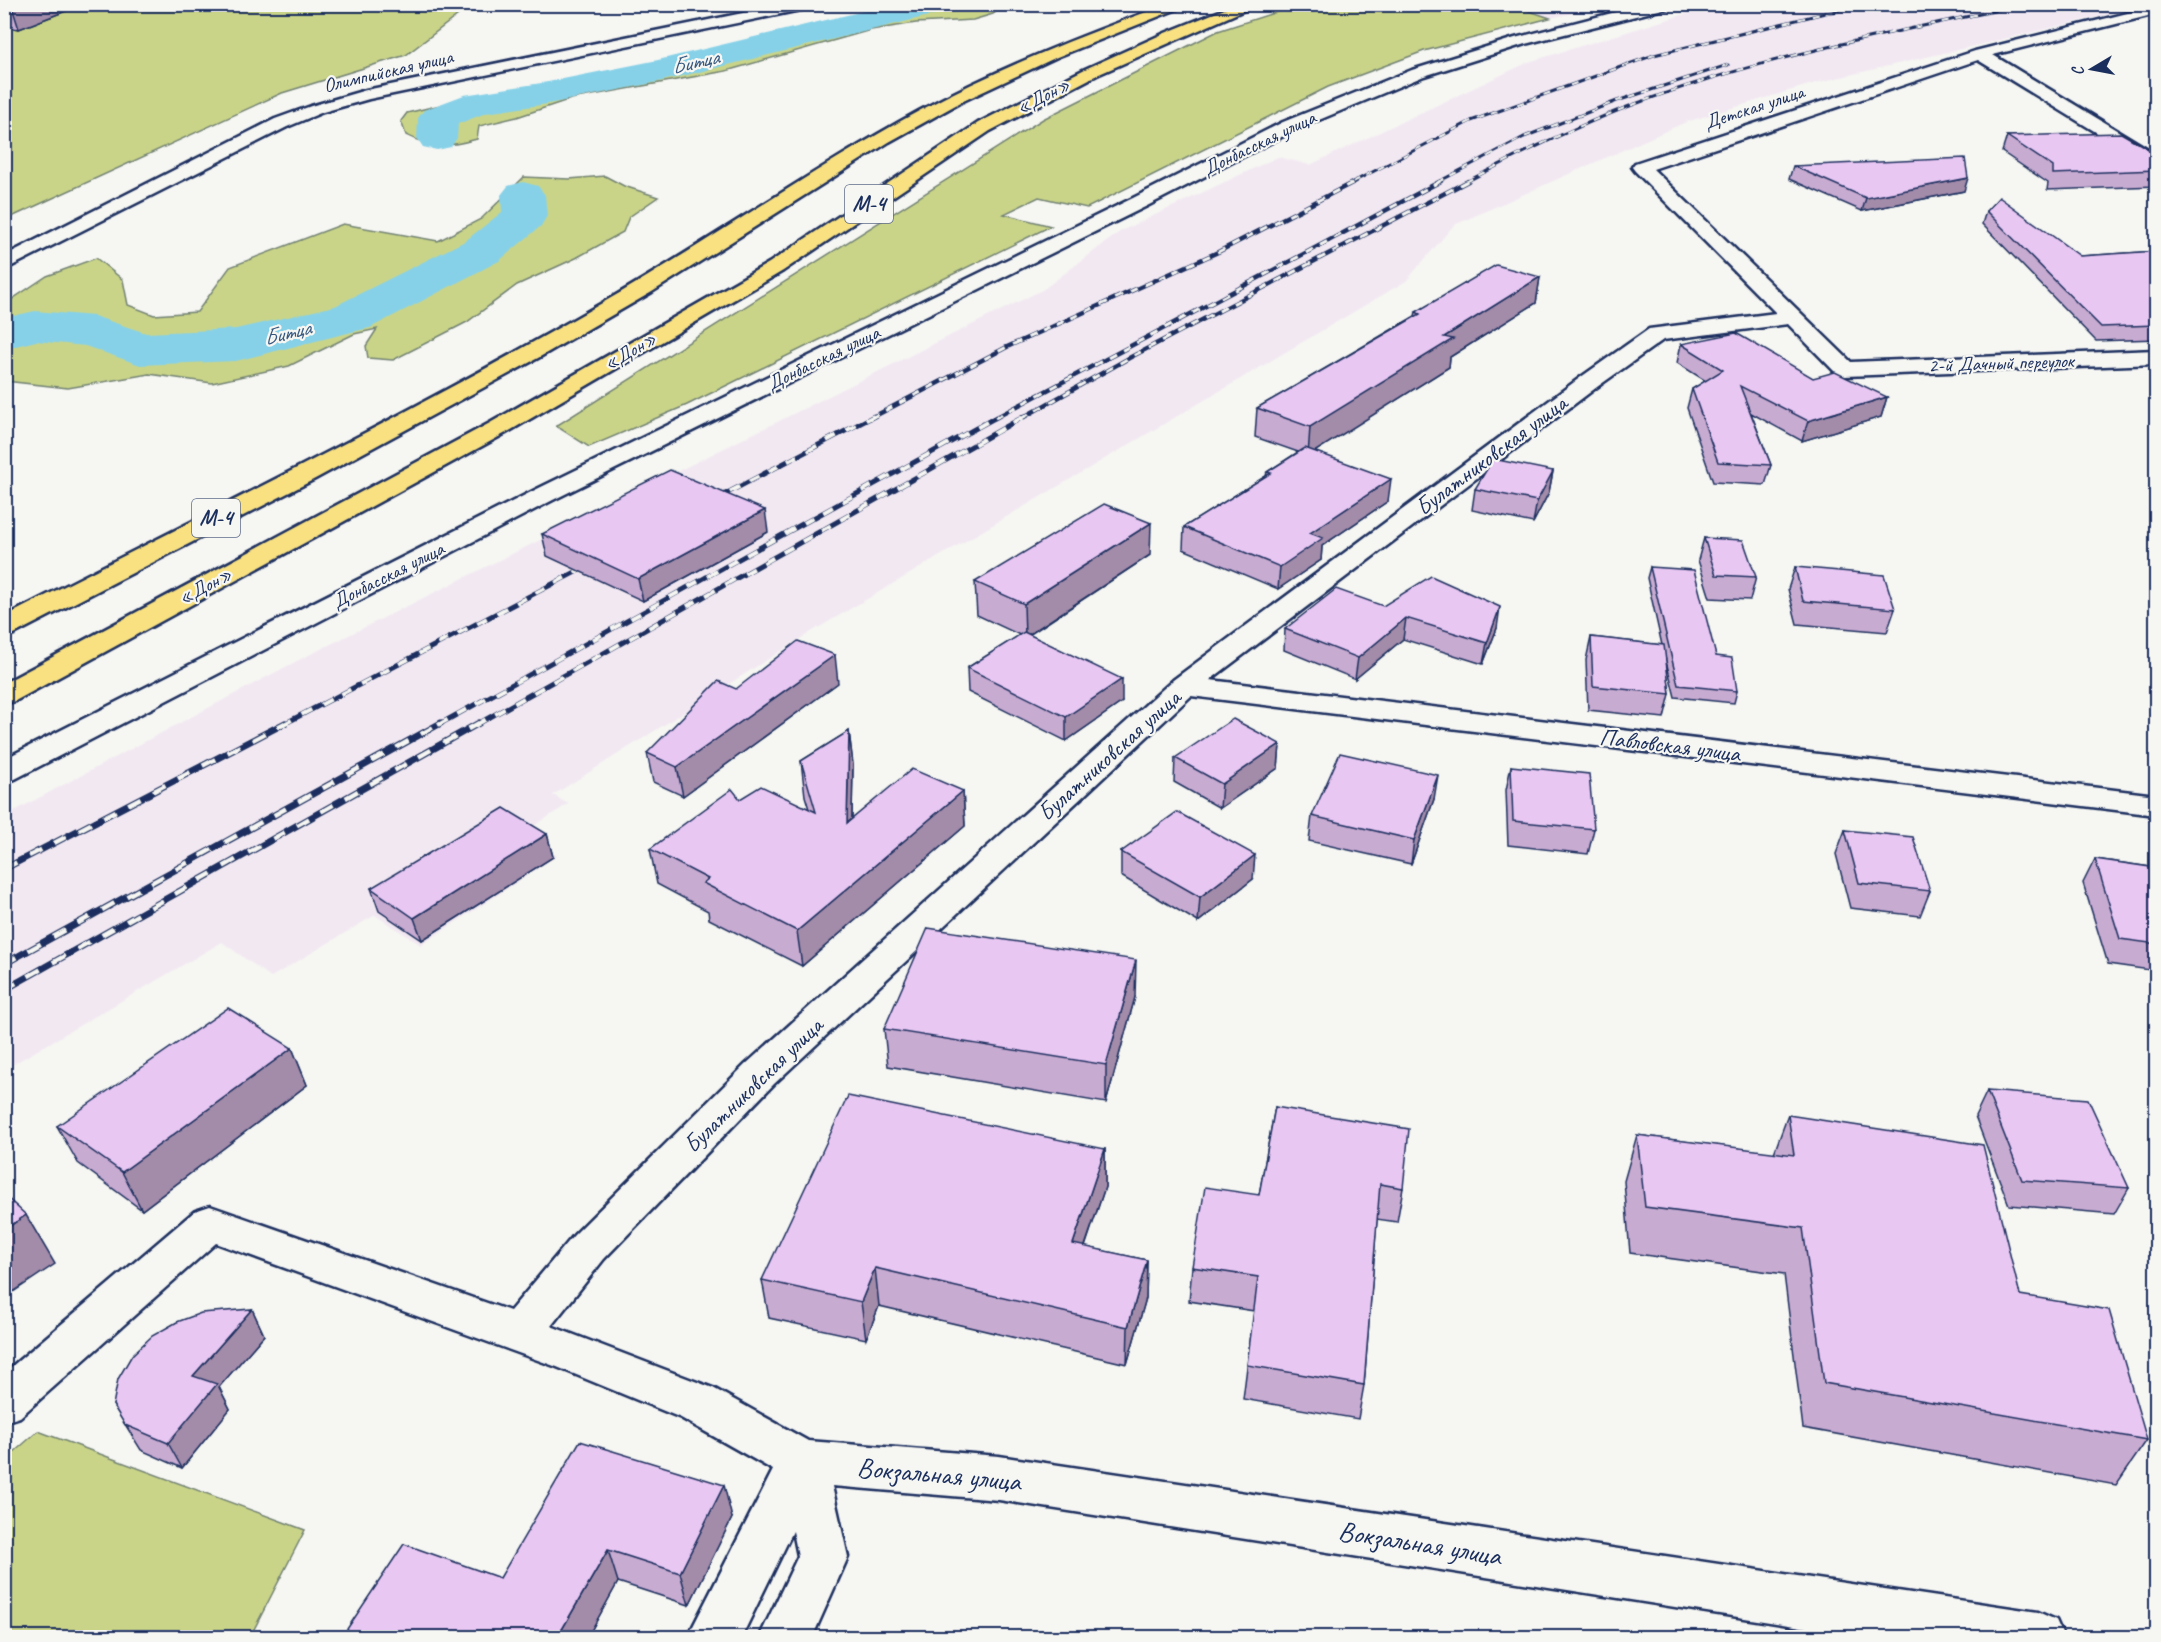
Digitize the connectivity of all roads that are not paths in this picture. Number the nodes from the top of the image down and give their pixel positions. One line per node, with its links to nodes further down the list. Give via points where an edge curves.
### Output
1 (810, 4): 8 (street, Олимпийская улица, via 317,109 281,123)
2 (1184, 4): 12 (highway, «Дон» / М-4, via 999,76 924,115 602,312 427,408)
3 (1251, 4): 14 (highway, «Дон» / М-4, via 1091,72 984,127 776,267 498,428)
4 (1666, 4): 15 (street, Донбасская улица, via 1520,40 1392,83 1289,126 544,495)
5 (2152, 12): 6 (street, Детская улица)
6 (1980, 54): 7 (street); 9 (street, Детская улица, via 1641,166)
7 (2155, 160)
8 (4, 264)
9 (1793, 317): 11 (street, Детская улица); 13 (street, Булатниковская улица, via 1657,334)
10 (2157, 357): 11 (street, 2-й Дачный переулок)
11 (1845, 369)
12 (4, 628)
13 (1184, 686): 16 (street, Павловская улица); 17 (street, Булатниковская улица, via 760,1074 589,1248)
14 (4, 695)
15 (4, 772)
16 (2157, 805)
17 (519, 1333): 18 (street, via 210,1223); 19 (street, via 697,1403)
18 (4, 1402)
19 (801, 1462): 20 (street); 21 (street, via 823,1557); 22 (street, Вокзальная улица, via 999,1478)
20 (713, 1638)
21 (785, 1638)
22 (2038, 1638)

